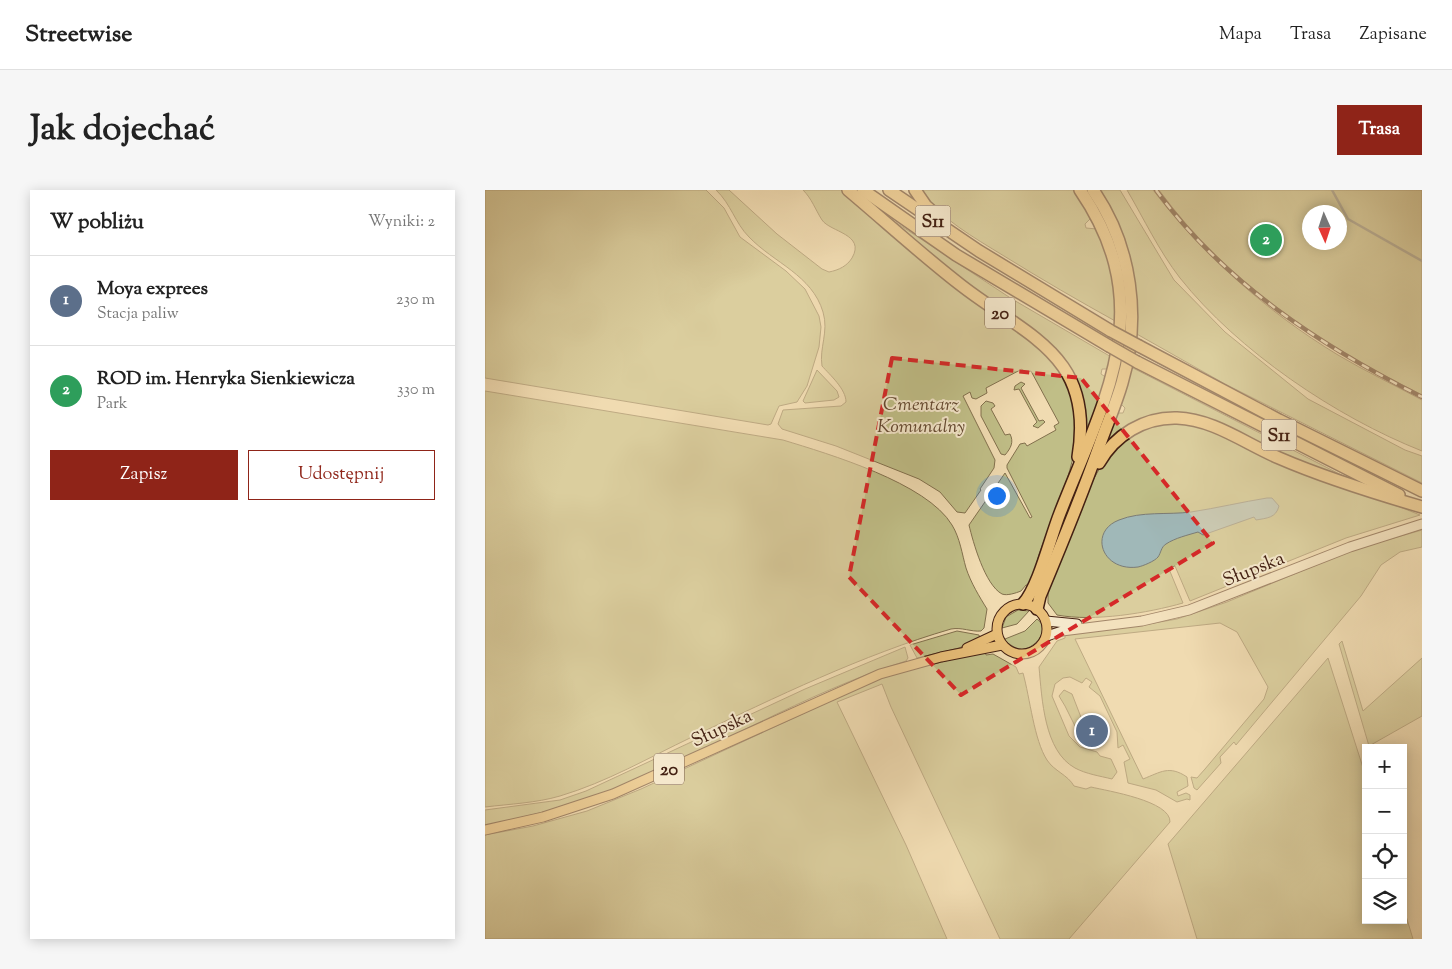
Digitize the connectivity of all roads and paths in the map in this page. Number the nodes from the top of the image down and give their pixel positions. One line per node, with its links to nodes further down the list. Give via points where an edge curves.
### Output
1 (848, 190): 8 (highway, 20, via 964,288 1034,335 1060,361 1073,385 1081,419)
2 (863, 190): 11 (highway, S11, bridge, via 957,255 1137,362)
3 (889, 190): 7 (highway, S11)
4 (915, 190): 7 (highway, via 935,214)
5 (1080, 190): 8 (highway, via 1097,218 1115,262 1121,320 1114,374)
6 (1093, 190): 9 (highway, via 1112,223 1125,261 1131,294 1131,329 1122,383)
7 (979, 251): 10 (highway, S11, bridge, via 1139,346)
8 (1076, 473): 13 (highway, 20, via 1033,589)
9 (1085, 486): 11 (highway, via 1116,440 1150,422 1178,418 1212,426 1300,466); 14 (highway)
10 (1422, 491)
11 (1422, 507)
12 (1419, 525): 16 (main road, Słupska, via 1364,542 1189,610 1142,621)
13 (1023, 604): 14 (main road); 17 (main road, via 1010,607 1003,613)
14 (1037, 609): 15 (main road)
15 (1046, 621): 16 (main road, Słupska); 18 (main road)
16 (1093, 625): 18 (main road, Słupska)
17 (997, 634): 19 (main road); 20 (main road, Słupska / 20)
18 (1047, 636): 19 (main road, via 1041,646 1027,654 1010,652)
19 (1002, 645): 20 (main road, Słupska / 20)
20 (941, 657): 21 (main road, Słupska / 20, via 862,681 605,796 543,817)
21 (485, 830)

